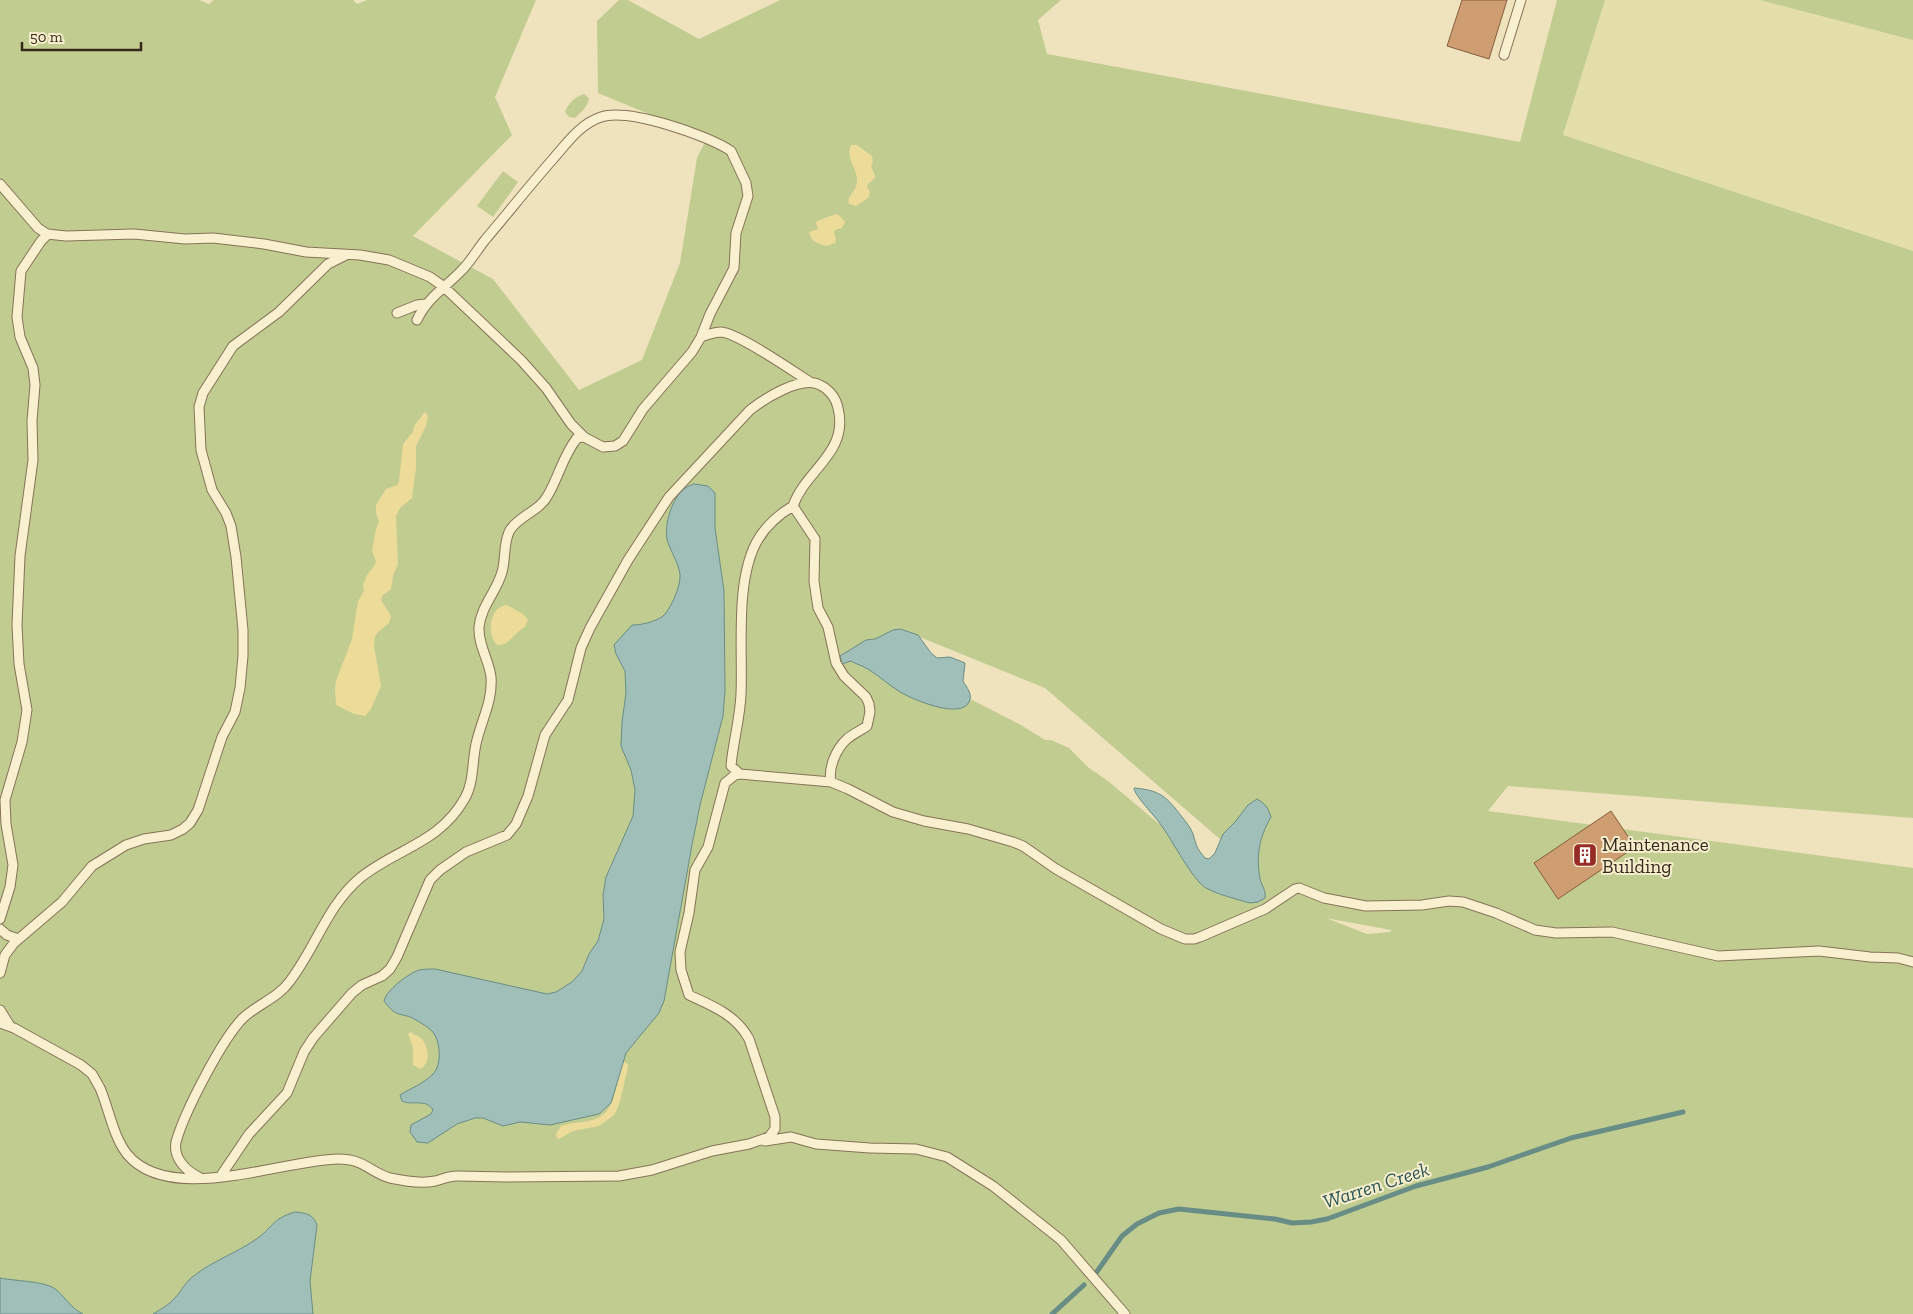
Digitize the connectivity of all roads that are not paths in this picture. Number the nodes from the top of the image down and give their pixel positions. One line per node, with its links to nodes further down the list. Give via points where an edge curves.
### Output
1 (1521, 0): 2 (lane)
2 (1504, 54)
3 (0, 184): 4 (lane)
4 (38, 228): 5 (lane); 6 (lane)
5 (50, 234): 6 (lane); 7 (lane, via 213,238 306,252)
6 (41, 242): 22 (lane, via 21,271 17,317 35,385 33,460 20,556 17,625 26,710 22,742 5,800 13,865)
7 (349, 254): 9 (lane, via 389,260); 24 (lane, via 328,264 279,312 233,346 200,402 201,450 212,490 231,526 243,656 235,712 222,737 198,810 190,823 179,831 131,843 97,862 62,902)
8 (455, 276): 9 (lane); 10 (lane); 14 (lane, via 586,124 608,116 619,116 669,124 731,151 746,183 748,196 736,233 734,268)
9 (432, 279): 10 (lane)
10 (444, 288): 11 (lane); 16 (lane, via 521,360)
11 (426, 304): 12 (lane); 13 (lane)
12 (398, 313)
13 (417, 320)
14 (701, 337): 15 (lane, via 717,332 727,333); 16 (lane, via 685,361 643,409 623,441 603,447)
15 (810, 382): 17 (lane, via 827,389 838,404 840,430 829,455 806,483); 35 (lane, via 786,388 750,410 670,497 628,560 584,639 568,700 545,735 528,796 516,824 507,835 466,852 430,880 390,969 352,993 313,1038 287,1093 249,1134)
16 (584, 437): 36 (lane, via 577,438 570,447 547,497 518,522 507,537 502,573 479,626 490,672 491,693 476,744 466,797 442,828 422,843 378,866 348,890 323,924 290,981 233,1029 193,1101 176,1142 177,1155 183,1165)
17 (793, 506): 18 (lane, via 760,537 747,570 741,621 741,696); 21 (lane, via 815,539 818,608 828,627 836,663 844,676 866,697 870,712 866,726 846,740 838,751 830,769)
18 (731, 766): 19 (lane); 20 (lane)
19 (740, 774): 20 (lane); 21 (lane)
20 (727, 781): 32 (lane, via 722,789 708,848 695,870 680,952 681,970 689,996 732,1016 743,1028)
21 (831, 782): 27 (lane, via 893,812 968,828 1023,846 1161,929 1185,938 1200,937 1256,914 1299,888 1324,898 1366,906 1463,902 1535,930 1612,932 1718,956 1819,951)
22 (0, 919)
23 (0, 928): 24 (lane)
24 (18, 939): 26 (lane)
25 (0, 948): 26 (lane)
26 (3, 960): 28 (lane)
27 (1913, 962)
28 (0, 973)
29 (0, 1010): 31 (lane)
30 (0, 1023): 31 (lane)
31 (10, 1026): 36 (lane, via 70,1058 92,1074 123,1148 142,1168 161,1175)
32 (775, 1120): 33 (lane); 34 (lane, via 775,1129 769,1138)
33 (791, 1137): 34 (lane); 37 (lane, via 838,1146 916,1148 963,1165 1060,1240)
34 (755, 1142): 35 (lane, via 619,1176 449,1176 435,1181 414,1182 388,1177 361,1162 339,1159)
35 (220, 1177): 36 (lane)
36 (201, 1178)
37 (1126, 1314)

